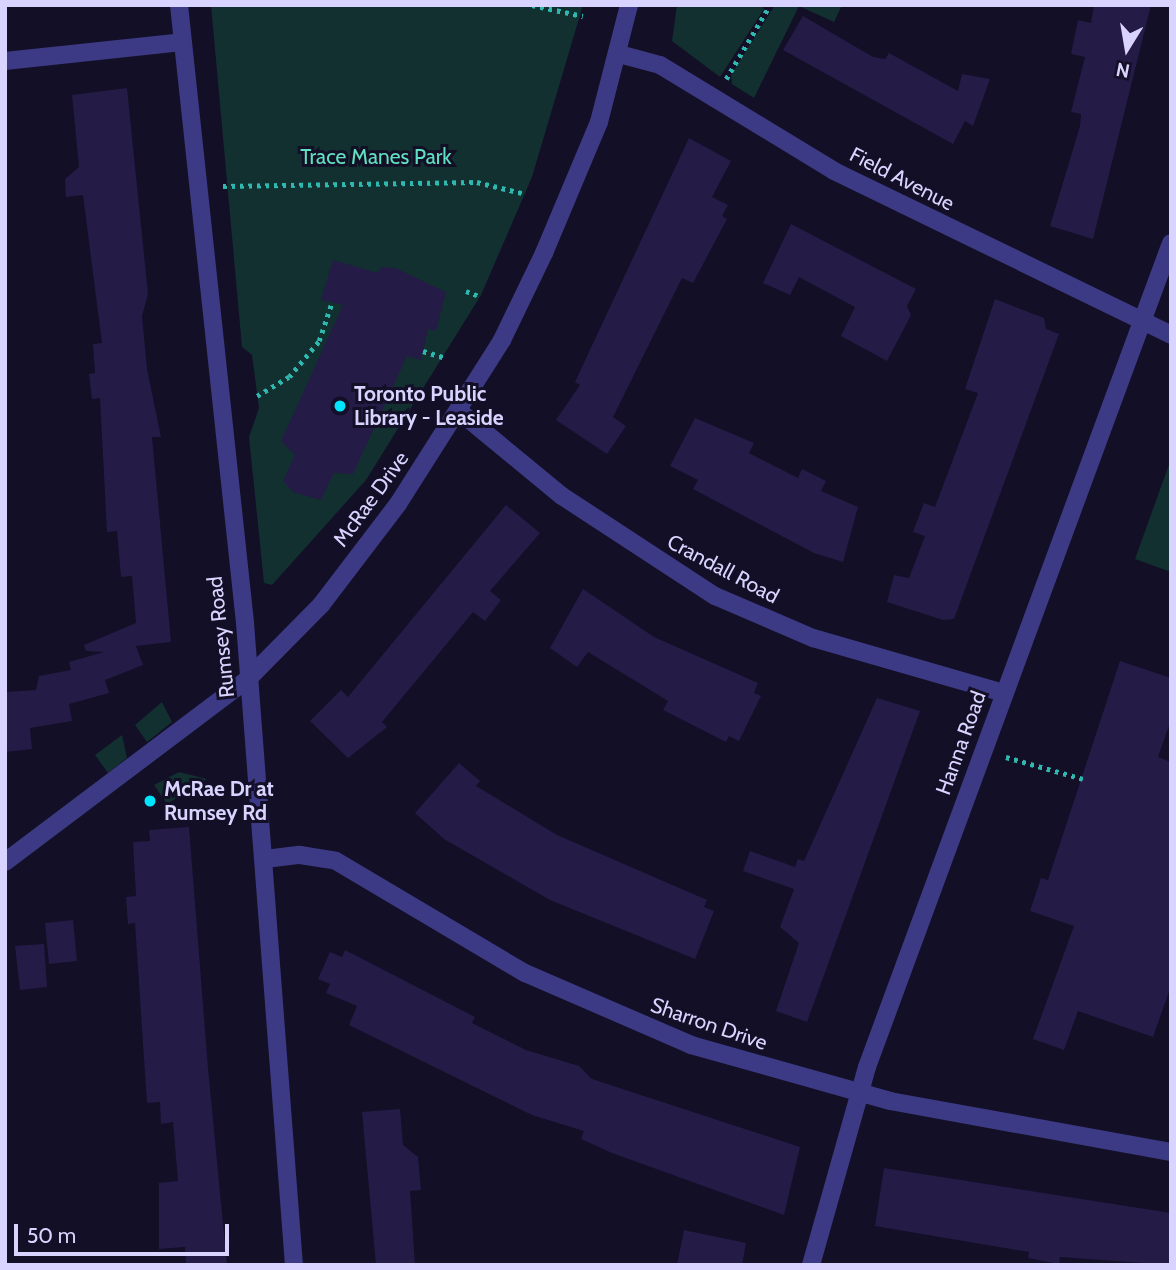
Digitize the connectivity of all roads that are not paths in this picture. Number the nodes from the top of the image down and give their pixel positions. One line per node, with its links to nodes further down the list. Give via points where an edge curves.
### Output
1 (179, 5): 3 (street, Rumsey Road)
2 (629, 5): 4 (street, McRae Drive)
3 (182, 42): 5 (street); 10 (street, Rumsey Road)
4 (619, 54): 7 (street, Field Avenue, via 660,65 834,171); 9 (street, McRae Drive, via 572,193 502,340)
5 (5, 61)
6 (1171, 243): 7 (street, Hanna Road)
7 (1143, 324): 8 (street, Field Avenue); 11 (street, Hanna Road)
8 (1171, 335)
9 (460, 412): 10 (street, McRae Drive, via 321,605); 11 (street, Crandall Road, via 562,496 715,596 813,638)
10 (249, 678): 12 (street, Rumsey Road); 13 (street, McRae Drive)
11 (1003, 692): 14 (street, Hanna Road)
12 (265, 859): 14 (street, Sharron Drive, via 300,855 336,861 467,942 584,1003 691,1045); 16 (street, Rumsey Road)
13 (5, 862)
14 (859, 1094): 15 (street, Sharron Drive); 17 (street, Hanna Road)
15 (1171, 1152)
16 (294, 1265)
17 (811, 1265)

